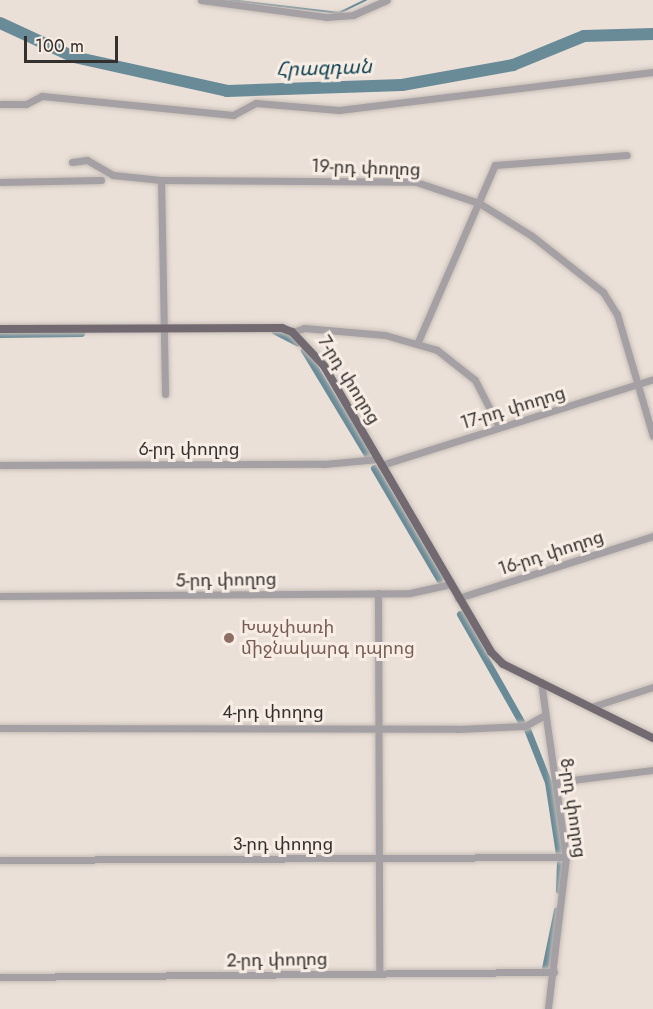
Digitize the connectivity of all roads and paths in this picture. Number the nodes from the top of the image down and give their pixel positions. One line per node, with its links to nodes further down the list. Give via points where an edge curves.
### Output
1 (201, 0): 2 (street, via 326,16 353,15)
2 (387, 0)
3 (653, 72): 4 (street, via 339,110 256,104 233,115 42,96 26,104)
4 (0, 104)
5 (627, 155): 10 (street, via 495,165 485,179)
6 (72, 162): 8 (street, 19-րդ փողոց, via 87,160 113,175)
7 (101, 180): 9 (street)
8 (160, 180): 10 (street, 19-րդ փողոց, via 416,182); 11 (street)
9 (0, 182)
10 (479, 203): 14 (street); 16 (street, 19-րդ փողոց, via 532,236 603,292 617,315)
11 (166, 328): 12 (main road, 7-րդ փողոց); 13 (main road, 7-րդ փողոց, via 282,328); 17 (street)
12 (0, 329)
13 (292, 332): 14 (street, via 304,328 385,335); 20 (main road, 7-րդ փողոց, via 324,366)
14 (417, 344): 18 (street, via 437,350 466,369)
15 (653, 379): 16 (street, 17-րդ փողոց)
16 (638, 385): 18 (street, 17-րդ փողոց); 19 (street, 19-րդ փողոց)
17 (165, 394)
18 (499, 428): 20 (street, 17-րդ փողոց)
19 (653, 436)
20 (380, 462): 21 (street, 6-րդ փողոց); 23 (main road, 7-րդ փողոց)
21 (0, 465)
22 (653, 536): 26 (street, 16-րդ փողոց)
23 (451, 584): 24 (street, 5-րդ փողոց, via 410,593); 26 (main road, 7-րդ փողոց)
24 (378, 593): 25 (street, 5-րդ փողոց); 32 (street)
25 (0, 597)
26 (458, 598): 27 (main road, 7-րդ փողոց, via 497,658)
27 (541, 682): 29 (main road, 7-րդ փողոց); 30 (street, 8-րդ փողոց)
28 (653, 687): 29 (street)
29 (591, 707): 33 (main road, 7-րդ փողոց)
30 (543, 716): 32 (street, 4-րդ փողոց, via 525,726); 35 (street, 8-րդ փողոց)
31 (0, 728): 32 (street, 4-րդ փողոց)
32 (377, 728): 38 (street)
33 (653, 738)
34 (653, 770): 35 (street)
35 (556, 782): 36 (street, 8-րդ փողոց)
36 (566, 857): 38 (street, 3-րդ փողոց); 39 (street, 8-րդ փողոց)
37 (0, 860): 38 (street, 3-րդ փողոց)
38 (378, 860): 40 (street)
39 (554, 972): 40 (street, 2-րդ փողոց); 42 (street, 8-րդ փողոց)
40 (379, 973): 41 (street, 2-րդ փողոց)
41 (0, 977)
42 (548, 1009)

